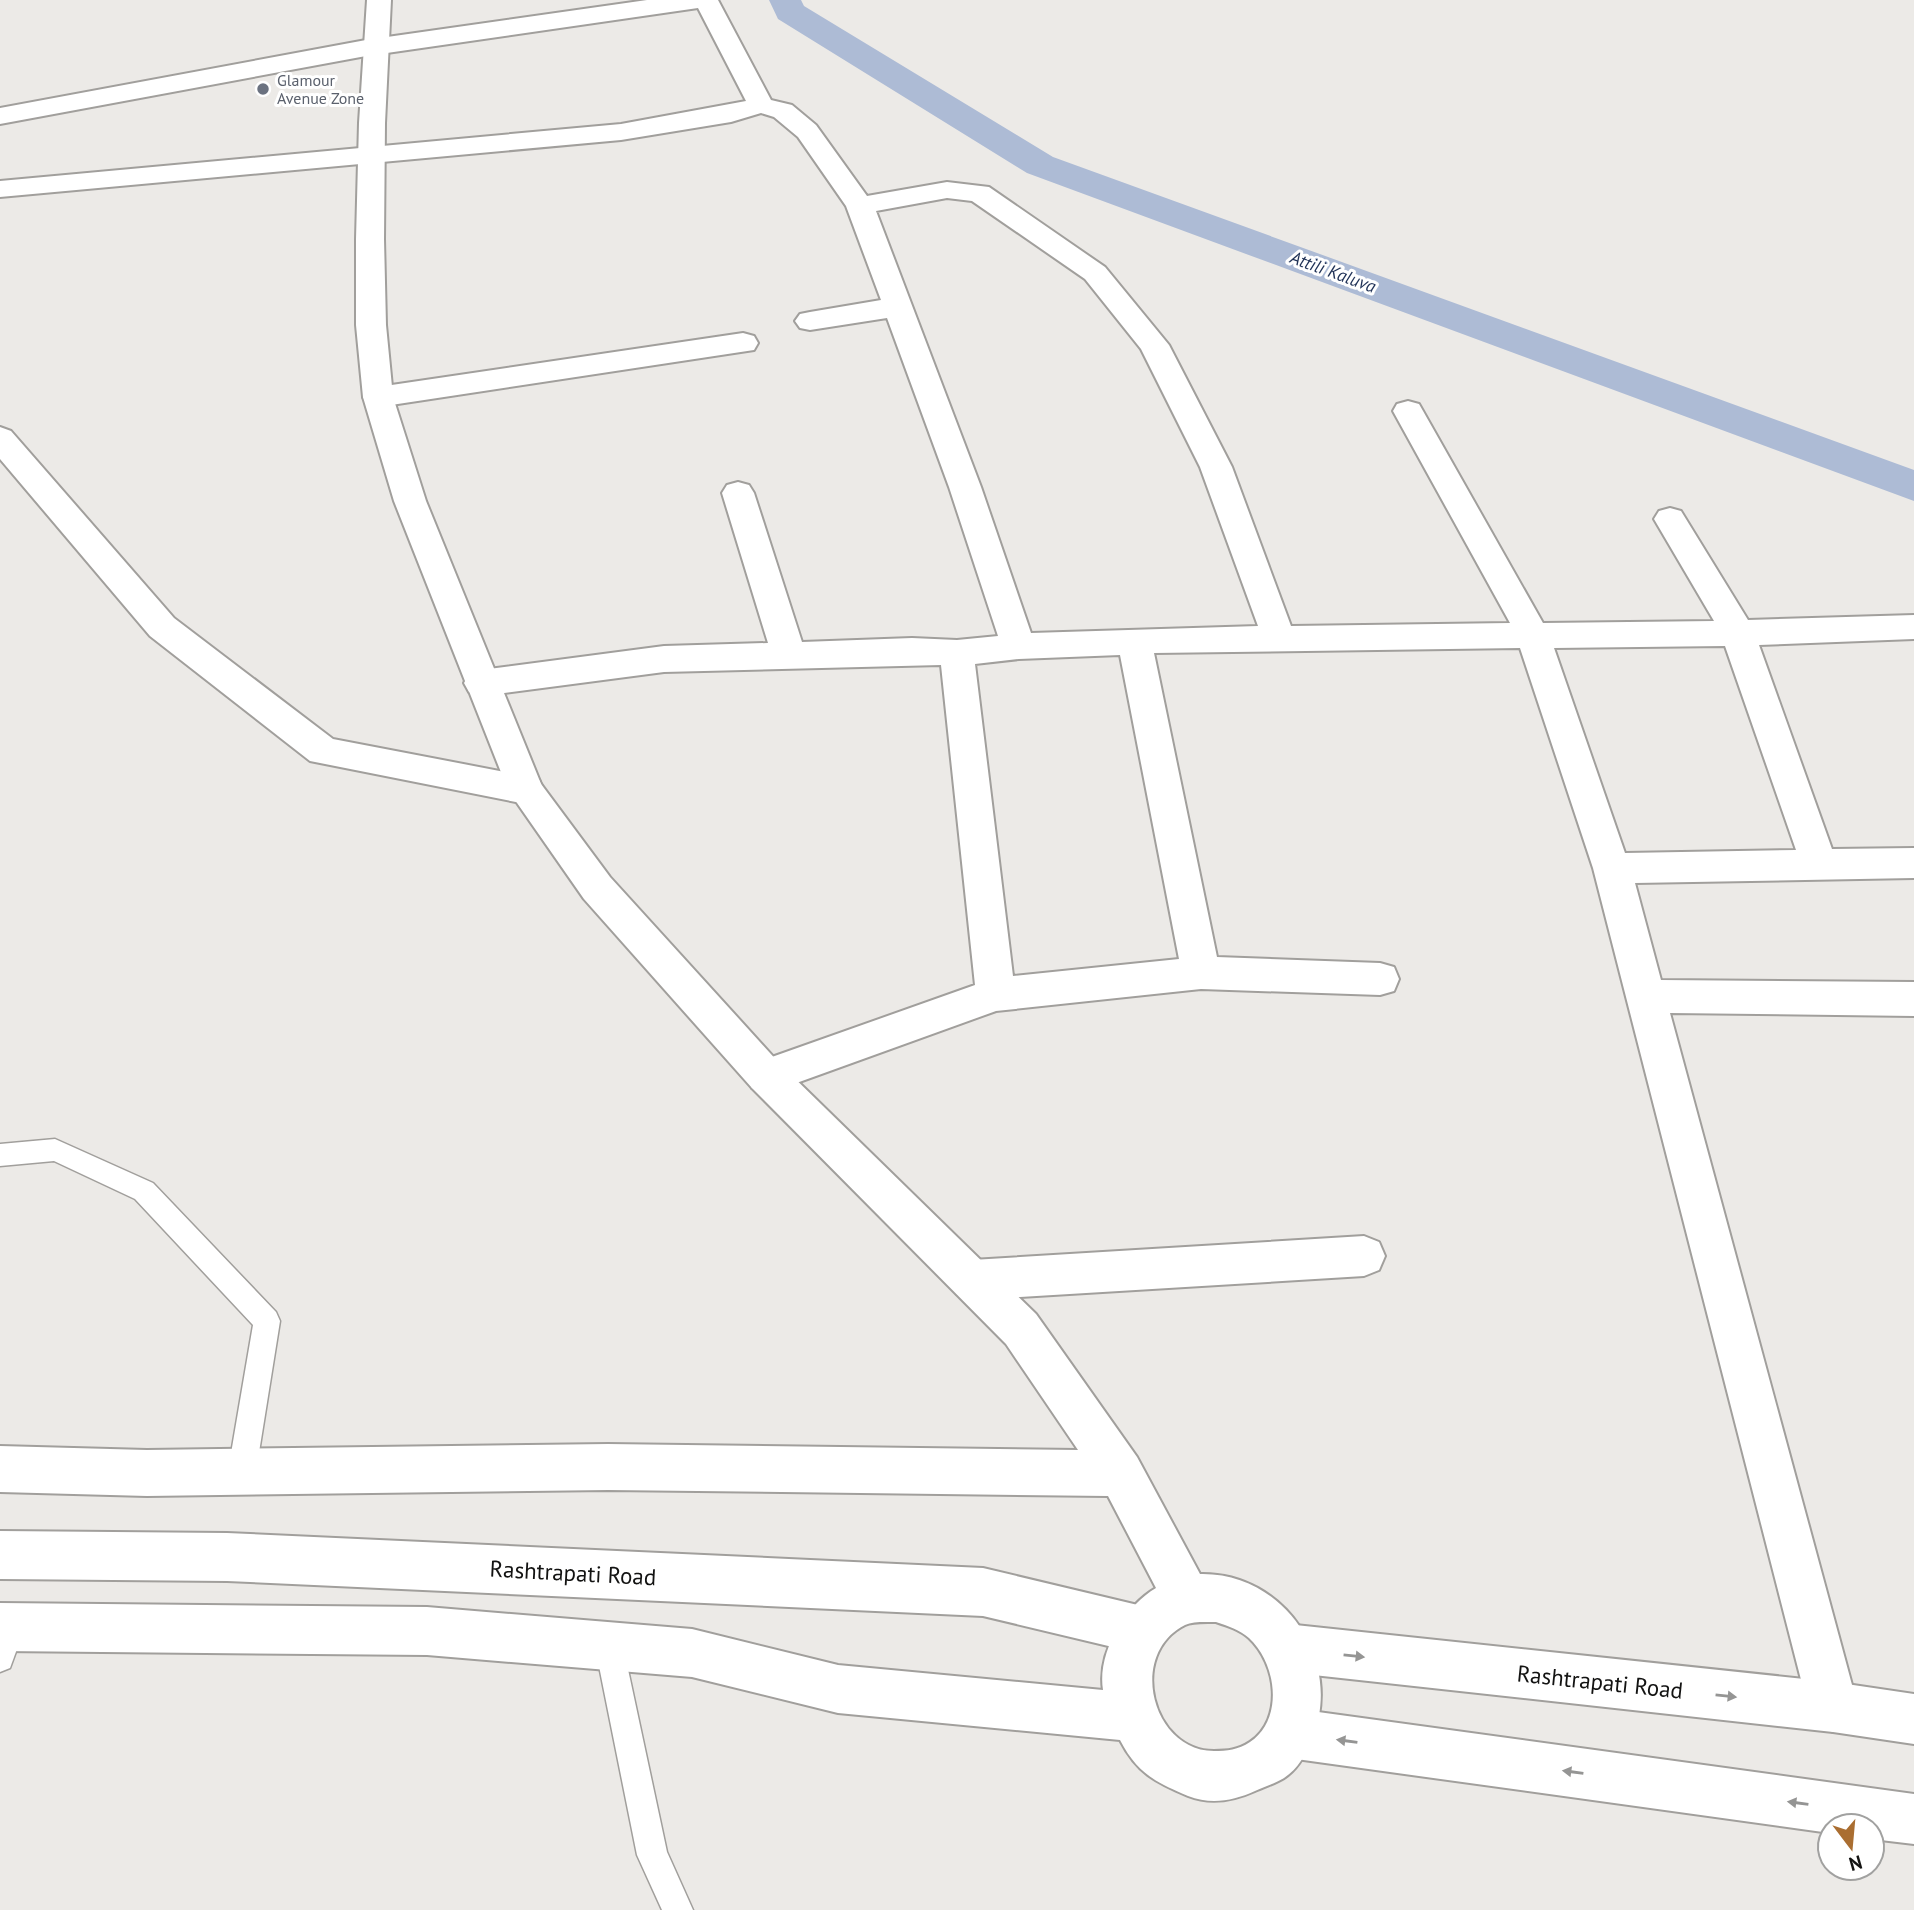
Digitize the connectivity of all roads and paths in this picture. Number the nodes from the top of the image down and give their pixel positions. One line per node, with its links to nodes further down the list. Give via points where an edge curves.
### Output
1 (379, 0): 4 (street)
2 (699, 0): 4 (street)
3 (706, 0): 5 (street)
4 (376, 48): 6 (street); 7 (street)
5 (761, 105): 7 (street, via 621,132); 9 (street, via 783,111 807,131)
6 (0, 116)
7 (371, 154): 8 (street); 13 (street, via 371,325)
8 (0, 189)
9 (860, 206): 10 (street); 21 (street, via 947,190 979,193 1096,273 1154,345 1216,467)
10 (897, 307): 11 (street); 23 (street)
11 (810, 321)
12 (743, 343): 13 (street)
13 (378, 397): 26 (street, via 410,501)
14 (1408, 411): 20 (street)
15 (0, 438): 27 (street, via 162,626 323,751)
16 (738, 494): 25 (street)
17 (1670, 519): 19 (street)
18 (1914, 627): 19 (street)
19 (1738, 632): 20 (street); 29 (street)
20 (1533, 635): 21 (street); 30 (street)
21 (1279, 638): 22 (street)
22 (1134, 641): 23 (street); 31 (street)
23 (1019, 646): 24 (street)
24 (957, 653): 25 (street); 33 (street)
25 (789, 655): 26 (street, via 664,659)
26 (481, 683): 27 (street)
27 (526, 790): 36 (street, via 597,888)
28 (1914, 863): 29 (street)
29 (1819, 864): 30 (street)
30 (1612, 868): 34 (street)
31 (1201, 973): 32 (street); 33 (street)
32 (1380, 979)
33 (996, 994): 36 (street)
34 (1645, 996): 35 (street); 49 (street)
35 (1914, 999)
36 (766, 1076): 39 (street)
37 (0, 1155): 41 (lane, via 55,1150 144,1191 267,1321)
38 (1364, 1256): 39 (street)
39 (972, 1280): 42 (street, via 1021,1329)
40 (0, 1469): 41 (street)
41 (242, 1471): 42 (street, via 608,1467)
42 (1121, 1473): 44 (street)
43 (0, 1555): 45 (street, Rashtrapati Road, via 227,1557 983,1592)
44 (1188, 1600): 45 (street, via 1162,1611); 48 (street, via 1216,1598 1244,1606 1268,1623)
45 (1142, 1630): 50 (street, via 1130,1656 1126,1686)
46 (4, 1637): 47 (street, via 427,1631)
47 (610, 1646): 50 (street, via 692,1653 838,1689); 54 (lane, via 652,1855)
48 (1286, 1648): 49 (street, Rashtrapati Road, one-way to 49); 52 (street, via 1296,1676 1297,1706)
49 (1833, 1707): 51 (street, Rashtrapati Road)
50 (1133, 1717): 52 (street, via 1147,1744 1169,1763 1195,1776 1224,1779 1251,1772 1274,1756)
51 (1914, 1719)
52 (1289, 1733): 53 (street, one-way to 52)
53 (1914, 1819)
54 (678, 1910)

